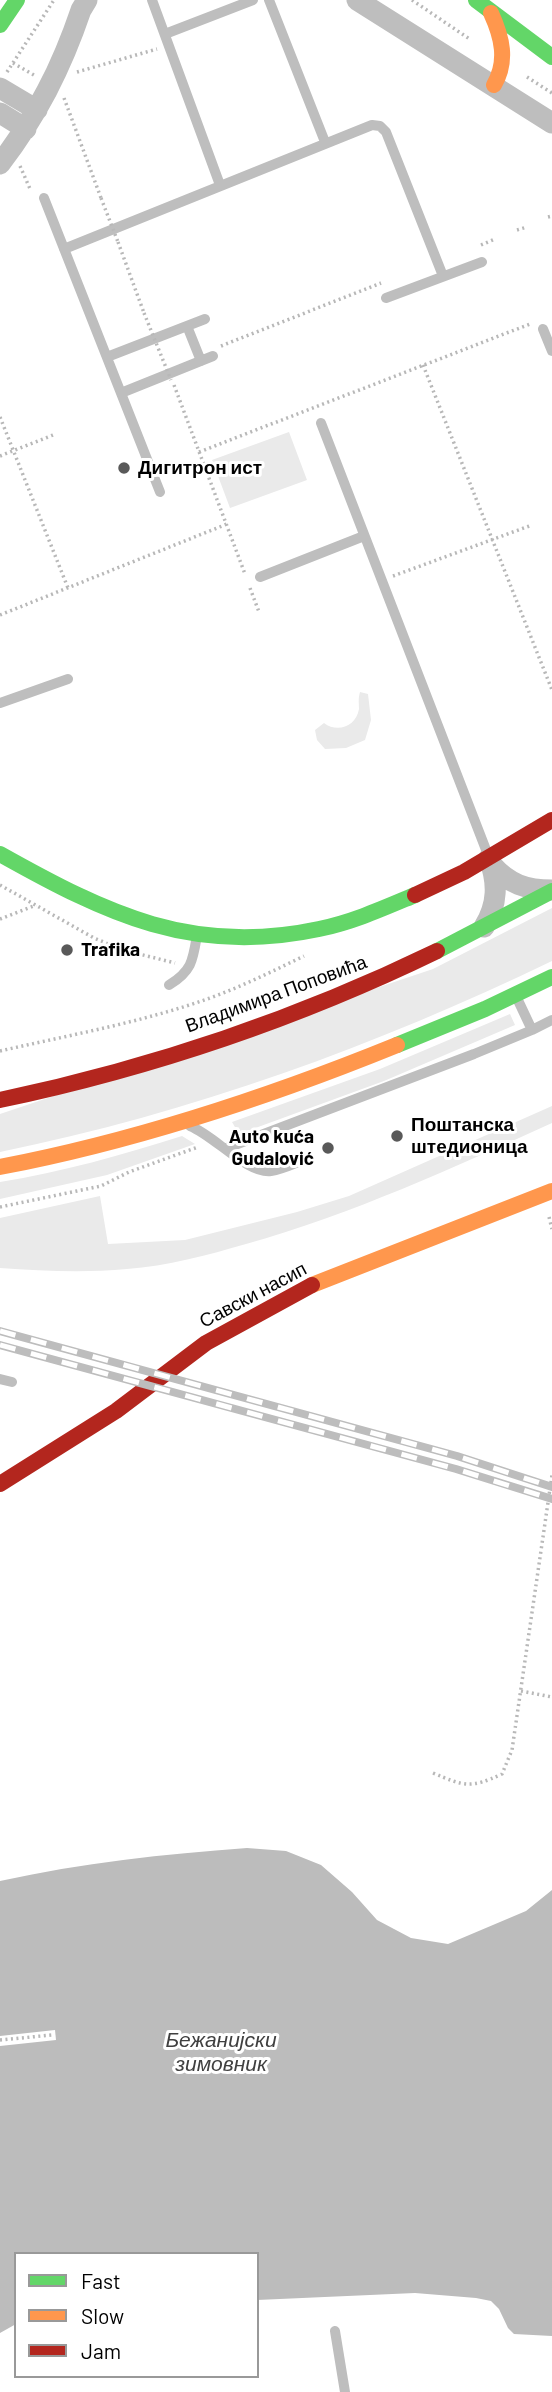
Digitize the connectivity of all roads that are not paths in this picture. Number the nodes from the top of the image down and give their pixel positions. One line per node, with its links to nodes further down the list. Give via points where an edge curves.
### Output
1 (17, 0): 9 (main road)
2 (87, 0): 14 (street, via 55,79)
3 (152, 0): 10 (lane)
4 (253, 0): 10 (lane)
5 (269, 0): 18 (lane)
6 (357, 0): 12 (street)
7 (476, 0): 8 (main road)
8 (491, 13): 11 (main road); 12 (main road, via 500,31)
9 (0, 25)
10 (167, 40): 20 (lane)
11 (547, 61)
12 (503, 77): 16 (street)
13 (3, 80): 14 (street)
14 (37, 110): 17 (street)
15 (0, 113): 17 (street)
16 (552, 123)
17 (26, 129): 19 (street)
18 (326, 142): 20 (lane); 24 (lane, via 372,125 386,132)
19 (0, 164)
20 (220, 185): 22 (lane)
21 (40, 199): 22 (lane)
22 (64, 249): 31 (lane)
23 (482, 262): 24 (lane)
24 (443, 276): 25 (lane)
25 (386, 298)
26 (205, 319): 28 (lane)
27 (541, 325): 29 (lane)
28 (187, 326): 31 (lane); 32 (lane)
29 (552, 351)
30 (214, 356): 32 (lane)
31 (107, 357): 33 (lane)
32 (200, 358): 33 (lane)
33 (121, 393): 35 (lane)
34 (321, 423): 36 (lane)
35 (160, 492)
36 (364, 536): 37 (lane); 42 (lane)
37 (260, 577)
38 (68, 679): 39 (lane)
39 (0, 703)
40 (552, 820): 42 (main road)
41 (0, 854): 45 (main road, via 116,912)
42 (490, 861): 43 (street, via 502,877 515,884); 44 (street, via 497,887 495,905); 45 (main road, via 319,931 250,939)
43 (552, 890): 44 (main road, Владимира Поповића)
44 (484, 927): 51 (main road, Владимира Поповића, via 397,971 244,1031 116,1072)
45 (197, 935): 47 (lane, via 191,965)
46 (552, 977): 48 (main road)
47 (169, 985)
48 (516, 995): 50 (lane); 52 (main road, via 321,1075)
49 (552, 1020): 50 (lane)
50 (532, 1030): 53 (lane)
51 (0, 1100)
52 (181, 1122): 53 (lane); 55 (main road)
53 (227, 1148): 54 (lane, via 259,1171)
54 (309, 1158)
55 (0, 1167)
56 (552, 1191): 59 (main road, Савски насип, via 307,1287 206,1343 116,1411)
57 (0, 1378): 58 (lane)
58 (12, 1382)
59 (0, 1484)
60 (335, 2331): 61 (lane)
61 (345, 2392)

